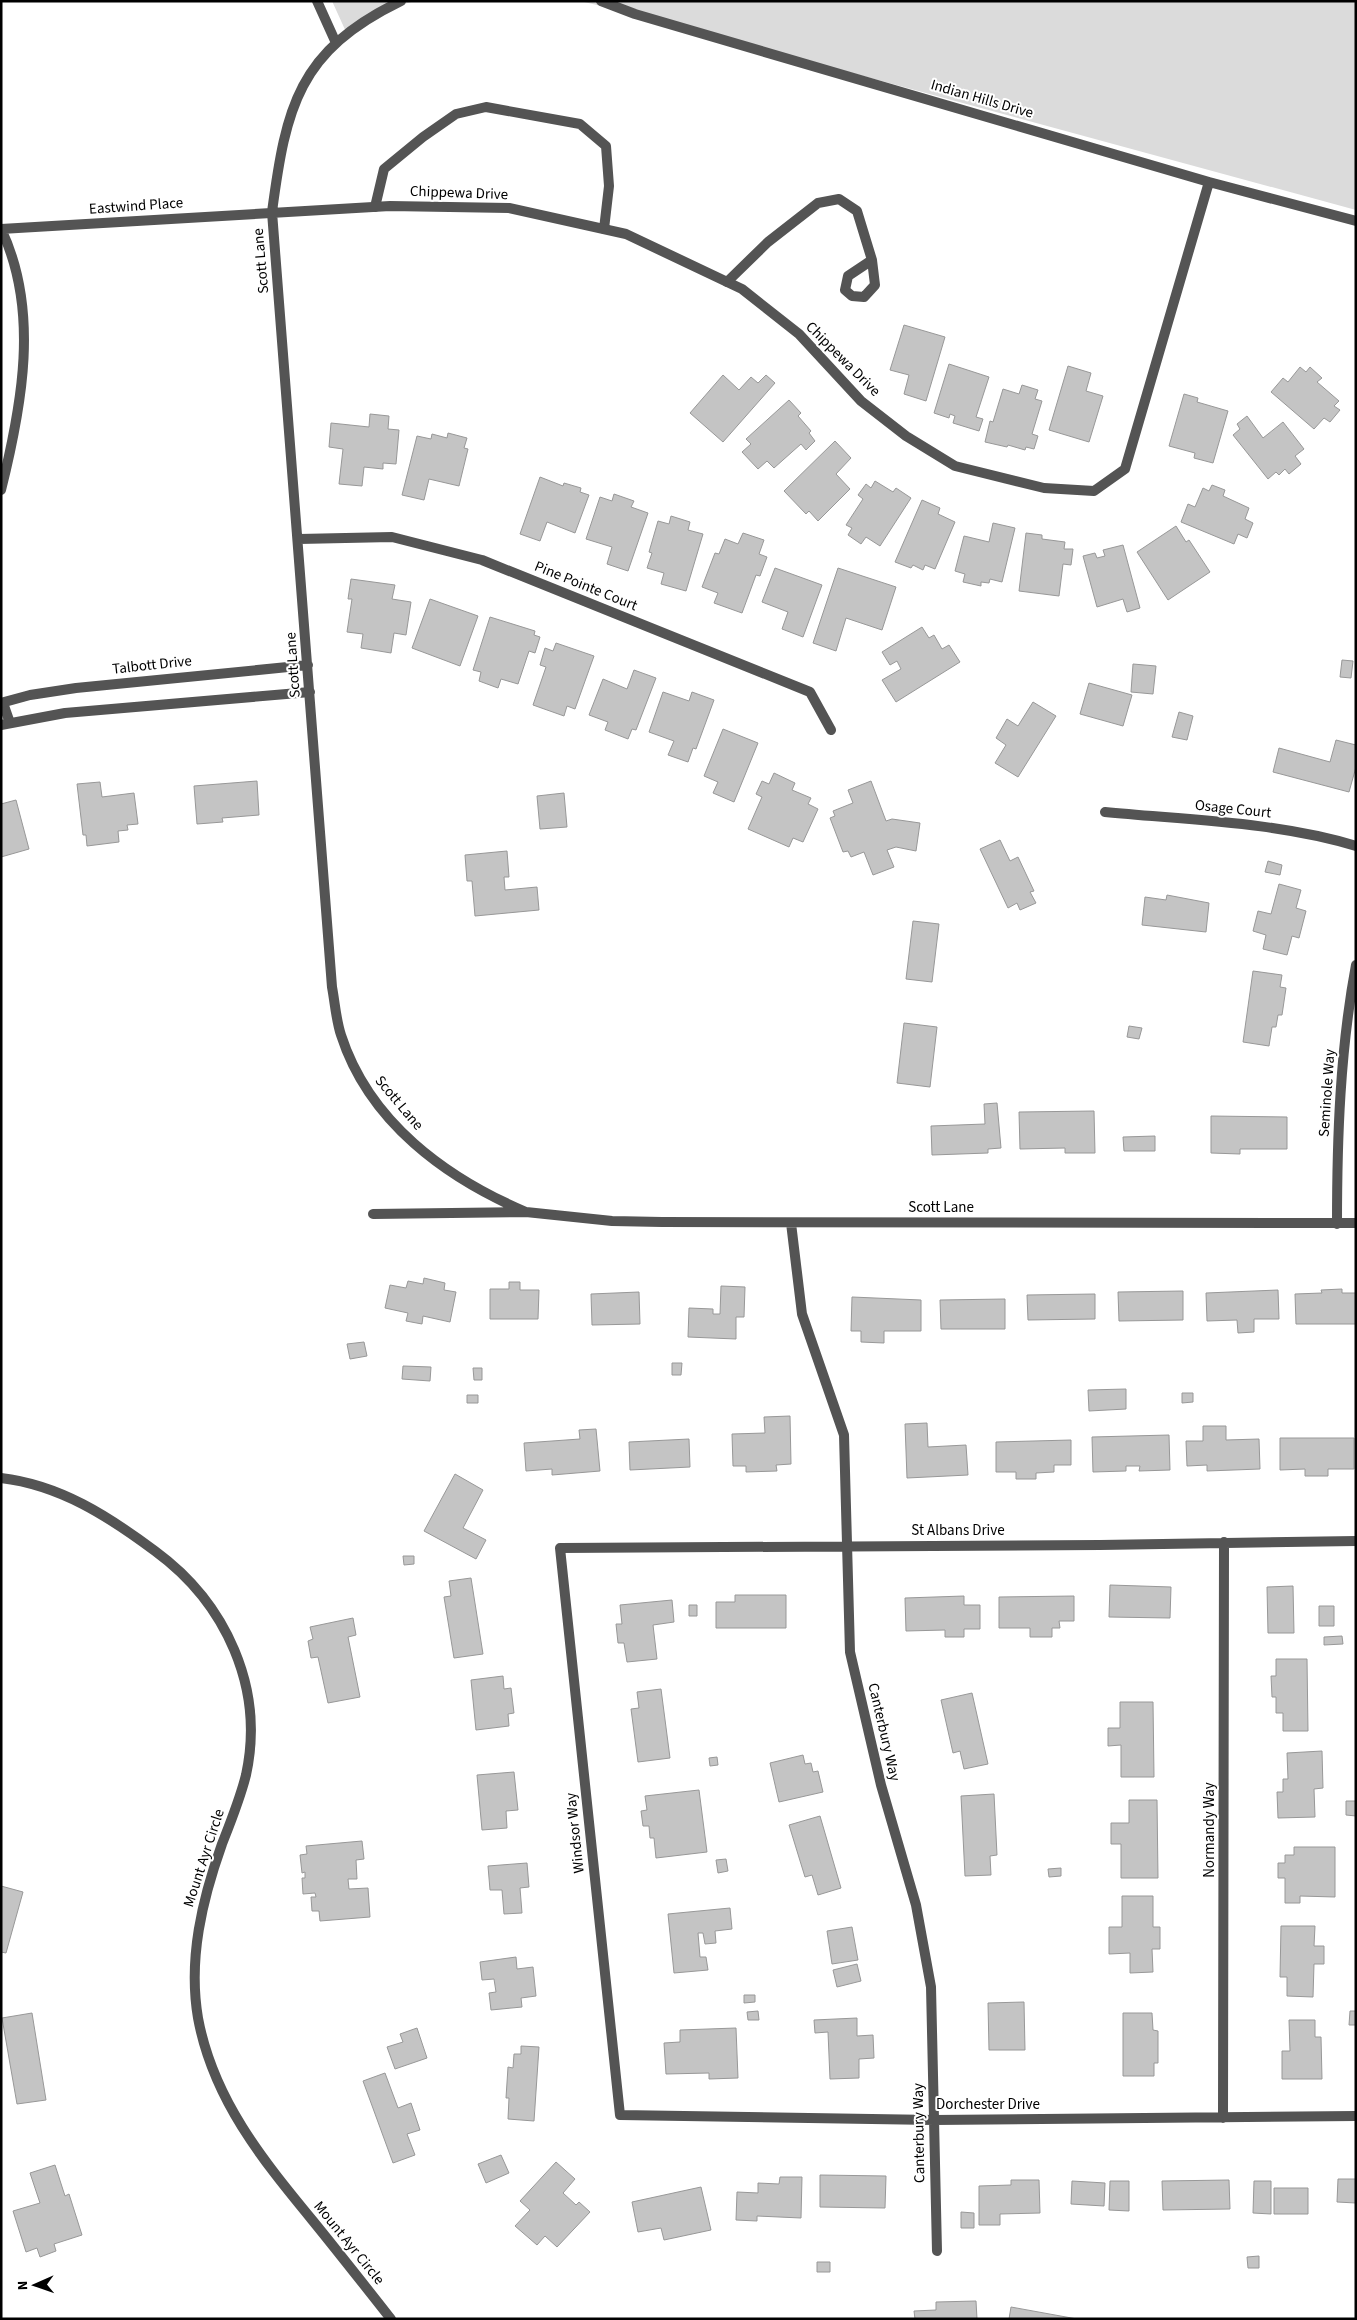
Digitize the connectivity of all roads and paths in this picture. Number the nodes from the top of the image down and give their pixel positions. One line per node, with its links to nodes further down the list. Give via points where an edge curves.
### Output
1 (317, 1): 4 (street)
2 (401, 1): 4 (street)
3 (600, 1): 5 (street, Indian Hills Drive)
4 (336, 43): 7 (street, Scott Lane, via 317,64 294,103 283,138)
5 (1209, 182): 8 (street, Indian Hills Drive); 12 (street, Chippewa Drive, via 1125,469 1094,491 1044,488 955,466 906,436 861,401 799,334 742,289)
6 (375, 207): 7 (street, Chippewa Drive); 10 (street, Chippewa Drive, via 509,208); 10 (street, via 384,169 456,114 486,107 580,124 606,146 609,186)
7 (272, 212): 9 (street, Eastwind Place); 14 (street, Scott Lane)
8 (1356, 221)
9 (1, 229): 13 (street, via 19,277 24,338 13,445)
10 (604, 229): 12 (street, Chippewa Drive, via 626,234)
11 (872, 260): 12 (street, via 857,211 839,199 818,203 768,242)
12 (727, 282)
13 (1, 490)
14 (299, 539): 15 (street, Scott Lane); 19 (street, Pine Pointe Court, via 392,537 482,560 810,692)
15 (308, 665): 16 (street, Scott Lane); 17 (street, Talbott Drive, via 76,688)
16 (310, 692): 18 (street, via 65,713); 23 (street, Scott Lane, via 332,987 341,1035 350,1059 375,1102 409,1139 470,1185)
17 (2, 700): 18 (street)
18 (5, 724)
19 (831, 730)
20 (1105, 812): 21 (street, Osage Court, via 1281,829)
21 (1356, 846)
22 (1356, 965): 27 (street, Seminole Way, via 1342,1077)
23 (526, 1212): 24 (street, Scott Lane); 25 (street, Scott Lane, via 612,1221)
24 (373, 1214)
25 (791, 1223): 27 (street, Scott Lane); 31 (street, Canterbury Way, via 802,1314 844,1435)
26 (1356, 1223): 27 (street, Scott Lane)
27 (1337, 1224)
28 (1, 1478): 38 (street, Mount Ayr Circle, via 51,1489 80,1502 137,1537 189,1580 212,1607 230,1638 243,1670 250,1705 251,1739 236,1809 201,1912 195,1982 206,2052 237,2122 259,2154)
29 (1356, 1540): 30 (street, St Albans Drive)
30 (1224, 1542): 31 (street, St Albans Drive); 35 (street, Normandy Way)
31 (847, 1546): 32 (street, St Albans Drive); 36 (street, Canterbury Way, via 850,1652 881,1785 916,1905 931,1987)
32 (560, 1548): 33 (street, Windsor Way)
33 (620, 2115): 36 (street, Dorchester Drive)
34 (1356, 2116): 35 (street, Dorchester Drive)
35 (1223, 2118): 36 (street, Dorchester Drive)
36 (934, 2120): 37 (street, Canterbury Way)
37 (937, 2251)
38 (391, 2319)

